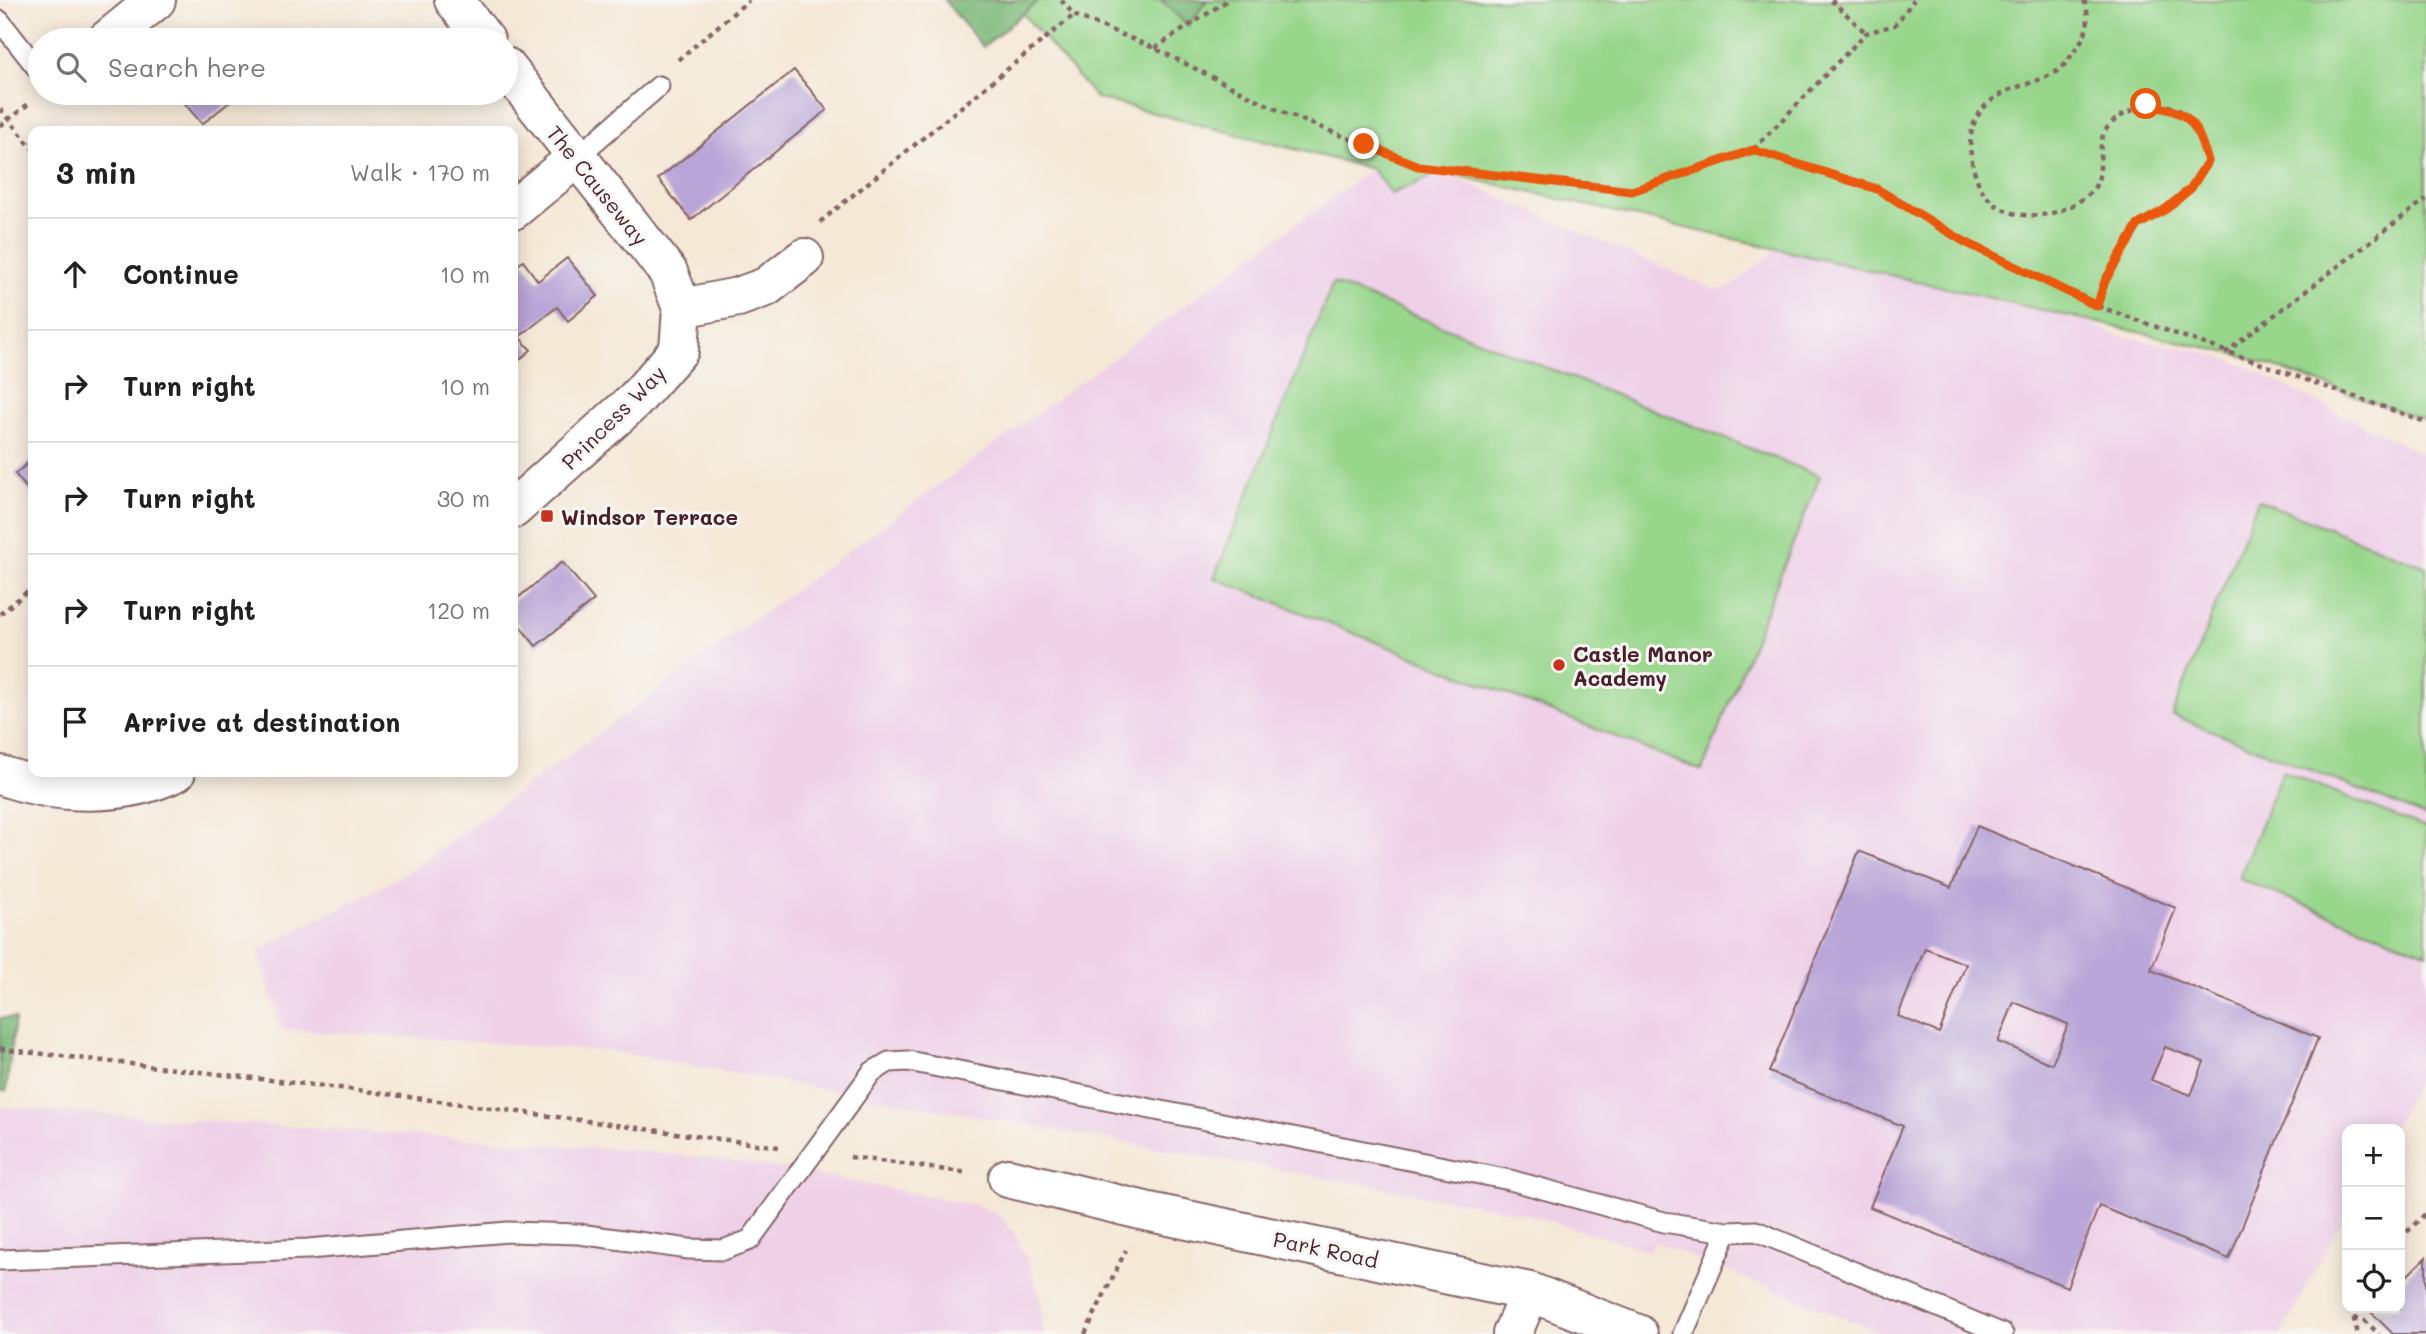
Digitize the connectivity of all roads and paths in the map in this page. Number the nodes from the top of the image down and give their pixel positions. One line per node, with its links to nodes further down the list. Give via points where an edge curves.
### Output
1 (156, 0): 11 (street)
2 (454, 0): 12 (street)
3 (749, 0): 17 (path, via 667,70)
4 (1061, 0): 9 (path)
5 (1227, 0): 14 (path)
6 (1831, 0): 13 (path)
7 (1914, 0): 13 (path, via 1895,24)
8 (2084, 0): 28 (path, via 2089,16 2085,36 2062,68 2008,91 1985,107 1970,128 1969,154 1979,185 1998,208 2027,216 2055,213 2096,186 2104,133 2117,117 2146,104 2181,111 2199,131 2208,161 2191,188 2138,225 2105,281)
9 (1073, 15): 14 (path); 27 (path, via 808,232)
10 (0, 21): 15 (lane)
11 (122, 28)
12 (476, 28)
13 (1866, 33): 23 (path)
14 (1154, 48): 23 (path, via 1282,112 1418,166 1632,191)
15 (28, 57)
16 (518, 83): 24 (street, The Causeway)
17 (659, 86): 24 (lane)
18 (28, 104): 20 (path)
19 (0, 108): 20 (path)
20 (8, 119): 21 (path); 22 (path)
21 (0, 126)
22 (28, 143)
23 (1753, 150): 28 (path, via 1877,189 1965,242)
24 (576, 158): 26 (street); 29 (street, The Causeway, via 668,272)
25 (2426, 199): 30 (path)
26 (518, 206)
27 (804, 258): 29 (street, via 766,287)
28 (2097, 306): 30 (path)
29 (682, 308): 32 (street, Princess Way, via 679,350 634,401)
30 (2225, 353): 31 (path)
31 (2426, 422)
32 (518, 505)
33 (28, 591): 34 (path)
34 (0, 614)
35 (0, 775): 36 (street, via 32,786 92,791)
36 (165, 777)
37 (0, 1049): 38 (path, via 357,1090)
38 (814, 1152): 39 (path); 42 (lane, via 872,1072 889,1062 908,1061 1510,1180 1664,1222); 44 (lane, via 750,1240 723,1250 689,1250 579,1234 508,1233 308,1250)
39 (1009, 1178): 40 (street, Park Road)
40 (1145, 1211): 45 (street, Park Road); 48 (path)
41 (2426, 1213): 43 (path)
42 (1727, 1232): 51 (lane); 52 (lane, via 1756,1231)
43 (2405, 1234)
44 (0, 1260)
45 (1530, 1293): 49 (street); 50 (street, Park Road)
46 (2352, 1313): 47 (path)
47 (2354, 1318): 53 (path); 54 (path)
48 (1084, 1334)
49 (1512, 1334)
50 (1639, 1334)
51 (1684, 1334)
52 (2003, 1334)
53 (2358, 1334)
54 (2379, 1334)

